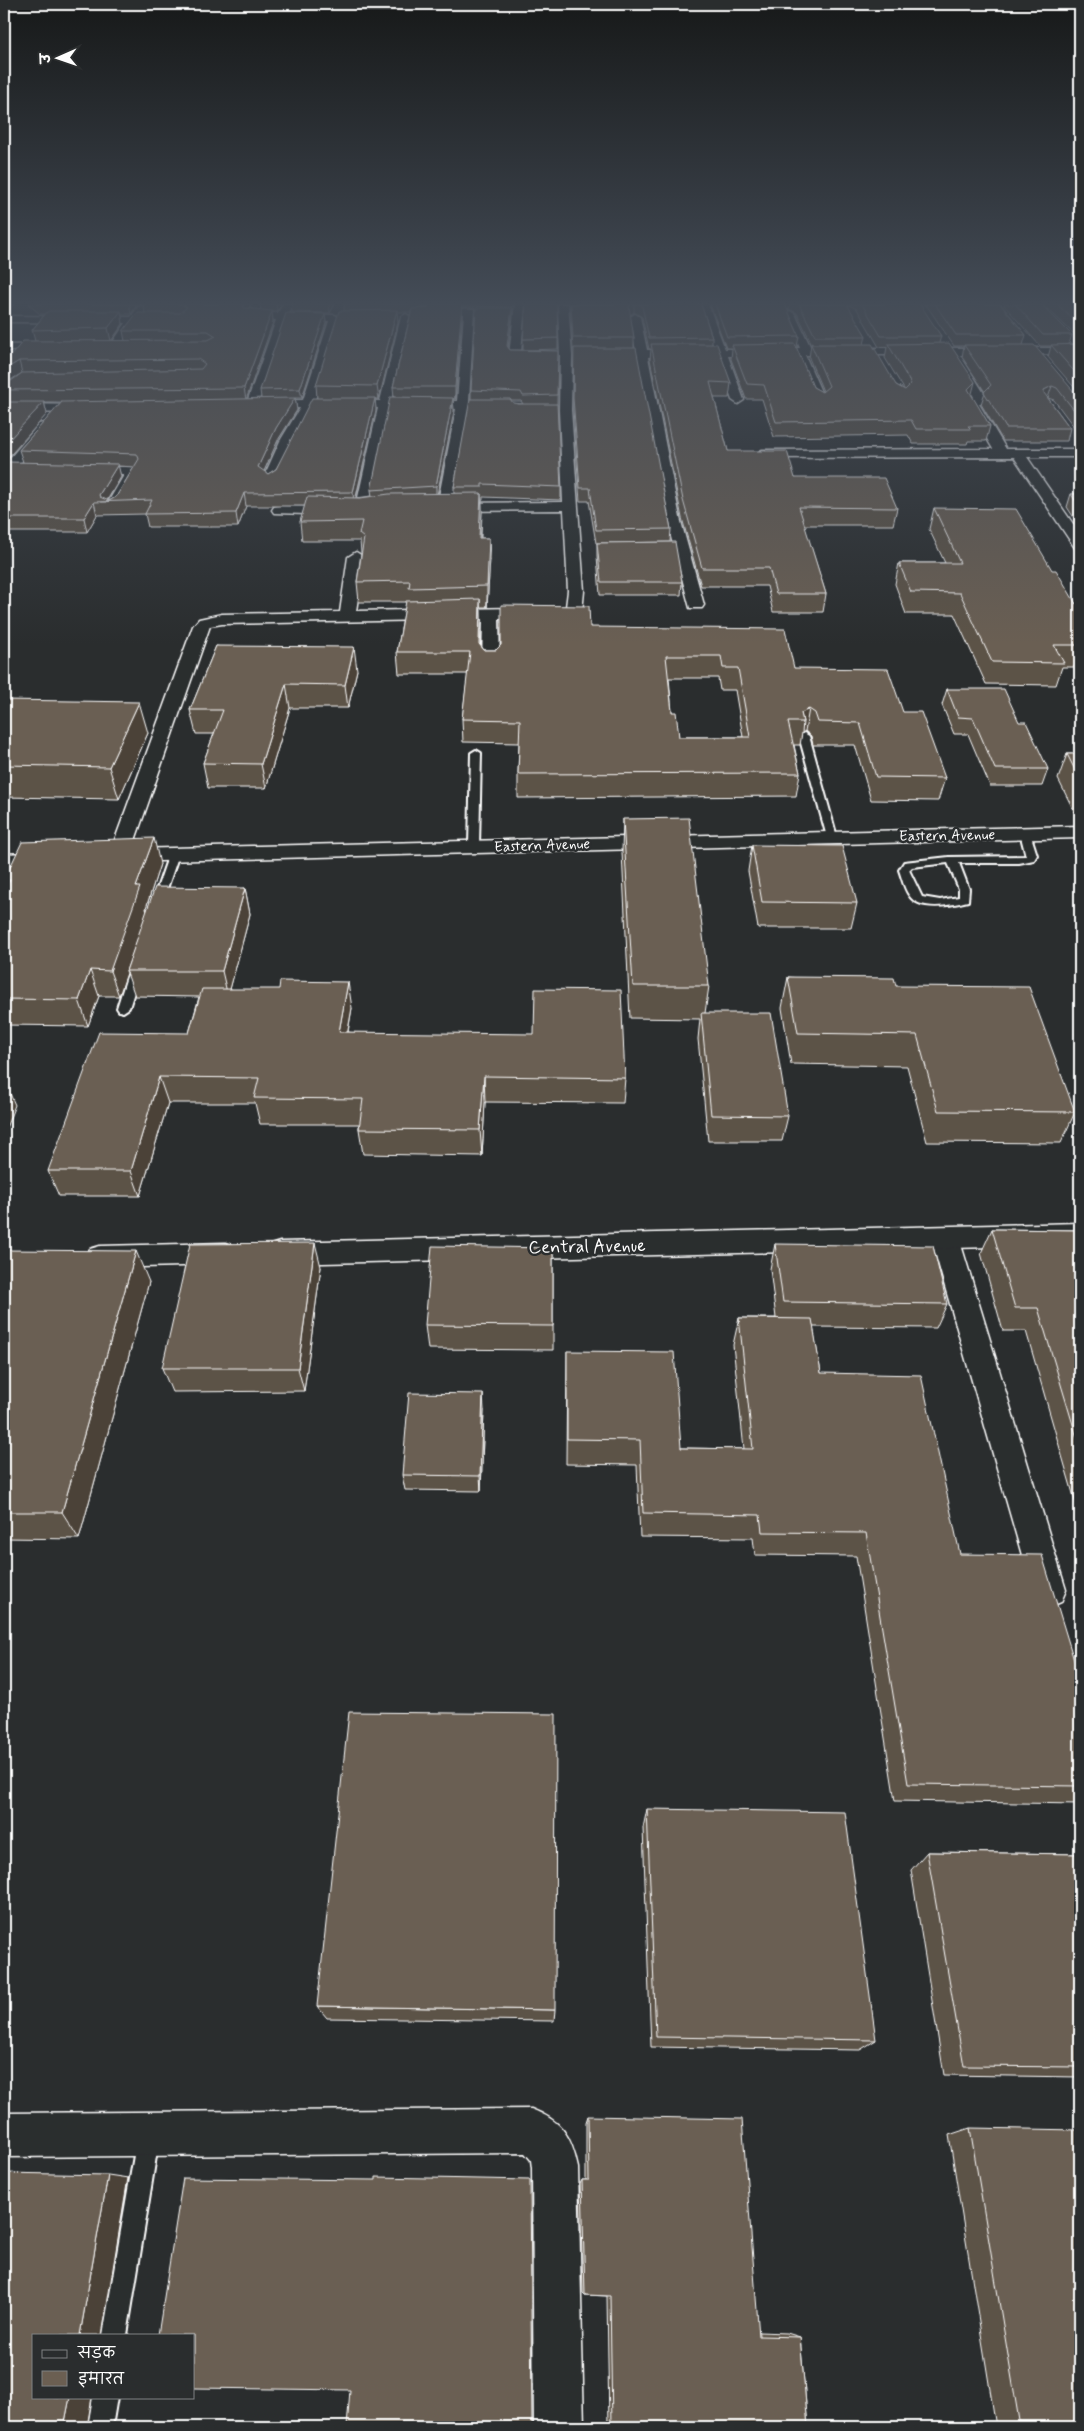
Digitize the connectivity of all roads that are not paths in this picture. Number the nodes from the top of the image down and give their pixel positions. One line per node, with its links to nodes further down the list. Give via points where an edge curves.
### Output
1 (53, 417): 14 (street)
2 (300, 417): 15 (street)
3 (383, 417): 22 (street)
4 (461, 417): 18 (street)
5 (559, 417): 16 (street)
6 (652, 417): 25 (street, via 675,548)
7 (981, 417): 8 (street)
8 (1002, 453): 9 (street); 11 (street)
9 (1018, 453): 10 (street); 23 (street)
10 (1080, 453)
11 (762, 454)
12 (27, 470): 14 (street)
13 (66, 470): 20 (street, via 133,471)
14 (6, 471)
15 (269, 481)
16 (571, 506): 18 (street); 26 (street, via 579,550 574,612)
17 (426, 507): 18 (street)
18 (444, 507)
19 (382, 508): 22 (street)
20 (111, 509)
21 (279, 510): 22 (street)
22 (362, 511)
23 (1080, 544)
24 (356, 557): 27 (street)
25 (696, 605)
26 (492, 613): 27 (street); 28 (street)
27 (347, 616): 35 (street, Eastern Avenue, via 222,618 201,626 109,856)
28 (491, 666)
29 (804, 736): 33 (lane)
30 (476, 753): 34 (lane)
31 (1080, 832): 32 (street, Eastern Avenue)
32 (1025, 833): 33 (street, Eastern Avenue); 38 (lane, via 1032,852 1030,858)
33 (832, 837): 34 (street, Eastern Avenue)
34 (474, 846): 35 (street, Eastern Avenue)
35 (174, 854): 39 (lane)
36 (71, 857): 37 (street)
37 (4, 860)
38 (953, 861): 38 (lane, via 916,862 905,867 907,879 919,900 940,903 964,899 966,895)
39 (153, 918)
40 (141, 954): 41 (lane)
41 (122, 1008)
42 (1080, 1234): 43 (street, Central Avenue)
43 (945, 1238): 44 (street, Central Avenue); 45 (street)
44 (73, 1258)
45 (1058, 1621)
46 (4, 2135): 47 (street)
47 (148, 2135): 48 (lane); 51 (street, via 531,2131 543,2137 552,2152 554,2168)
48 (115, 2334)
49 (105, 2398): 50 (lane)
50 (100, 2427)
51 (559, 2427)

